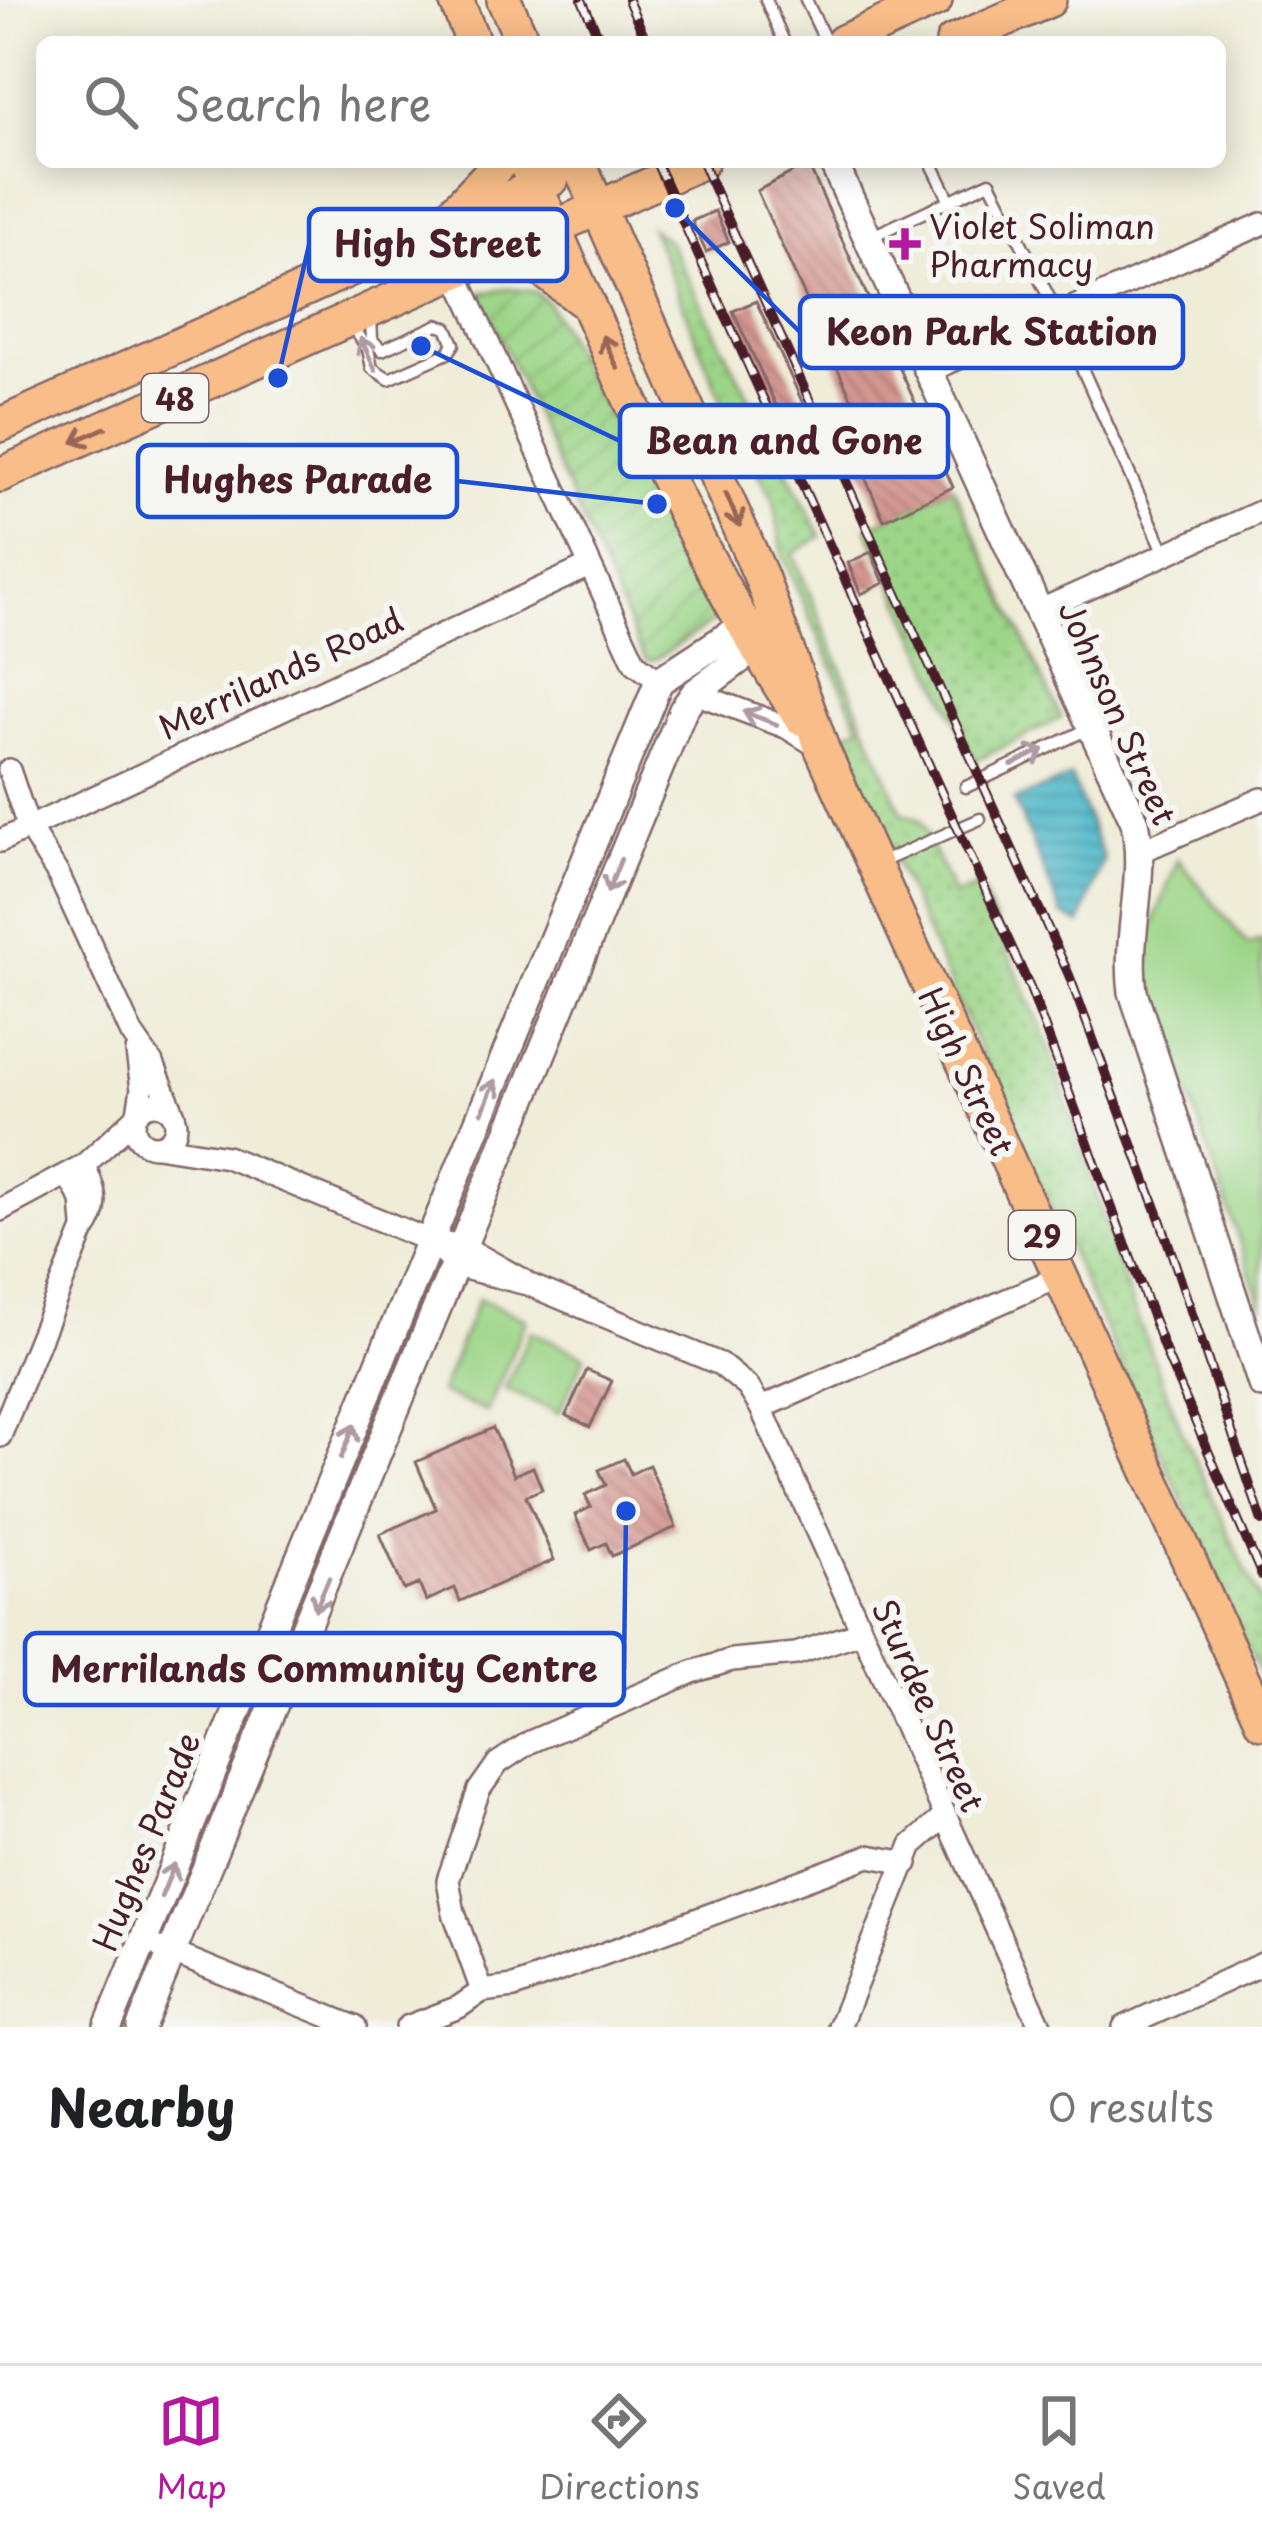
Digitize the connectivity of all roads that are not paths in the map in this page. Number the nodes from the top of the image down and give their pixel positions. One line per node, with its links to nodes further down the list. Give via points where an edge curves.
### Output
1 (456, 0): 7 (main road)
2 (504, 0): 8 (main road)
3 (766, 0): 9 (lane)
4 (806, 0): 10 (lane)
5 (935, 0): 11 (main road)
6 (1049, 0): 12 (main road)
7 (471, 36)
8 (520, 36)
9 (781, 36)
10 (823, 36)
11 (856, 36)
12 (967, 36)
13 (495, 168): 23 (main road)
14 (561, 168): 19 (main road, 48)
15 (584, 168): 21 (main road, High Street / 29)
16 (688, 168): 21 (main road, 48)
17 (836, 168): 25 (street, Johnson Street)
18 (935, 168): 20 (lane)
19 (531, 175): 23 (main road, 48); 24 (main road, High Street / 29)
20 (950, 202): 25 (lane); 30 (lane, via 990,182)
21 (601, 210): 24 (main road, 48); 39 (main road, High Street / 29, one-way to 39)
22 (1262, 224): 30 (street)
23 (437, 230): 27 (main road, 48)
24 (556, 230): 26 (main road, 48); 29 (main road, High Street / 29)
25 (868, 238): 32 (street, Johnson Street)
26 (499, 254): 28 (main road, 48); 29 (main road, via 544,271)
27 (362, 263): 31 (main road, via 373,288); 33 (main road, 48)
28 (456, 273): 31 (main road, 48); 37 (street)
29 (588, 306): 39 (main road, High Street / 29, one-way to 29)
30 (1058, 315): 32 (street); 36 (lane)
31 (361, 316): 31 (lane, one-way to 31, via 382,350 438,325 454,344 389,379 372,368); 34 (main road, 48, one-way to 34)
32 (927, 372): 38 (street, Johnson Street)
33 (0, 424)
34 (0, 475)
35 (1262, 511): 36 (street)
36 (1165, 553): 38 (street)
37 (590, 566): 40 (street, via 634,663); 50 (street, Merrilands Road)
38 (1036, 612): 42 (street, Johnson Street)
39 (762, 634): 40 (street); 41 (street, Hughes Parade); 43 (main road, High Street / 29)
40 (659, 681): 44 (street, Hughes Parade)
41 (695, 693): 43 (street, one-way to 41); 46 (street, Hughes Parade)
42 (1090, 728): 47 (lane, one-way to 42); 52 (street, Johnson Street)
43 (822, 749): 53 (main road, High Street / 29)
44 (628, 757): 46 (street); 61 (street, Hughes Parade, one-way to 44)
45 (4, 760): 50 (street)
46 (658, 768): 62 (street, Hughes Parade, one-way to 62)
47 (966, 787)
48 (1262, 799): 52 (street)
49 (980, 819): 53 (lane)
50 (34, 823): 51 (street, Merrilands Road); 54 (street)
51 (0, 841)
52 (1141, 851): 64 (street, Johnson Street, via 1129,946 1133,992)
53 (874, 866): 63 (main road, High Street / 29)
54 (132, 1034): 55 (street, via 142,1069); 56 (street)
55 (136, 1116): 56 (street, via 157,1104); 57 (street, via 137,1137); 59 (street)
56 (174, 1117): 57 (street, via 172,1137); 58 (street)
57 (155, 1146): 58 (street); 59 (street)
58 (227, 1157): 61 (street)
59 (75, 1169): 60 (street); 66 (street, via 83,1232)
60 (0, 1210)
61 (430, 1241): 62 (street); 67 (street, Hughes Parade, one-way to 61)
62 (460, 1256): 65 (street, Sturdee Street, via 720,1364); 68 (street, Hughes Parade)
63 (1061, 1276): 65 (street); 70 (main road, High Street / 29)
64 (1262, 1384)
65 (761, 1408): 69 (street, Sturdee Street)
66 (0, 1436)
67 (331, 1482): 68 (street); 74 (street, Hughes Parade, one-way to 67)
68 (363, 1495): 75 (street, Hughes Parade, one-way to 75)
69 (861, 1631): 71 (street, Sturdee Street); 77 (street, via 796,1654 692,1672 498,1763 478,1790 448,1880)
70 (1262, 1721)
71 (944, 1817): 72 (street, Sturdee Street); 73 (street, via 919,1835)
72 (958, 1847): 73 (street, via 924,1850); 83 (street, Sturdee Street)
73 (908, 1861): 77 (street, via 869,1856 514,1987); 82 (street)
74 (144, 1941): 75 (street); 78 (street, Hughes Parade)
75 (172, 1954): 79 (street, Hughes Parade); 80 (street)
76 (1262, 1964): 84 (street)
77 (482, 1991): 81 (street)
78 (108, 2027)
79 (141, 2027)
80 (355, 2027)
81 (406, 2027)
82 (839, 2027)
83 (1041, 2027)
84 (1124, 2027)

